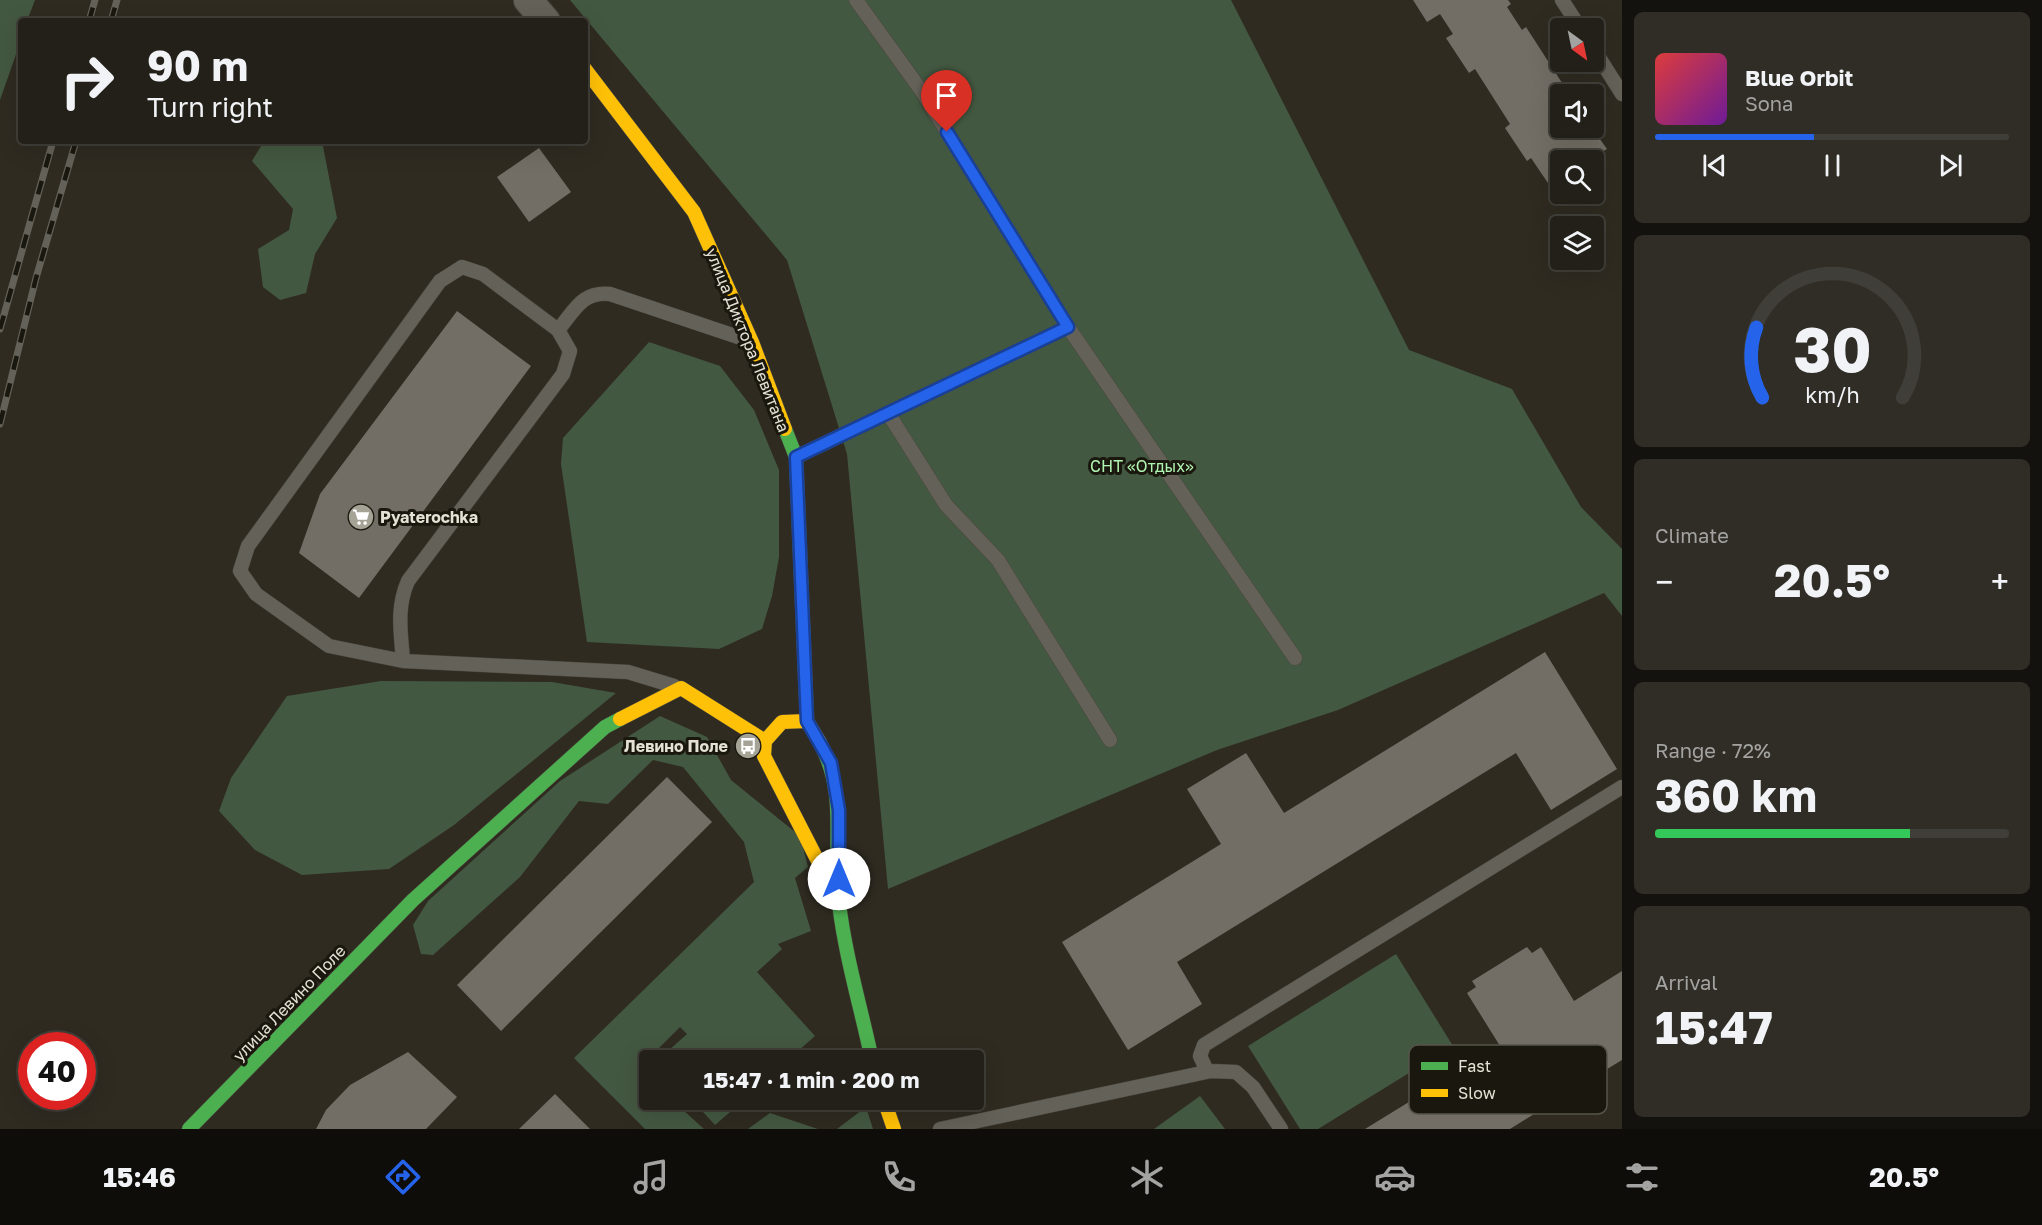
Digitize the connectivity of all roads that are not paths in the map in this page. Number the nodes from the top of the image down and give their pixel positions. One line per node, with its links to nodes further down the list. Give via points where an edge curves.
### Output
1 (528, 0): 4 (street)
2 (856, 0): 9 (lane, via 922,93)
3 (1562, 0): 5 (lane)
4 (543, 18)
5 (1574, 18)
6 (1604, 65): 8 (lane)
7 (588, 73): 11 (street, улица Диктора Левитана, via 694,212)
8 (1622, 94)
9 (1068, 327): 12 (lane); 14 (lane)
10 (558, 330): 11 (lane, via 596,292); 15 (lane, via 570,351 563,374 408,581 399,613); 15 (lane, via 483,274 462,267 440,281 248,546 240,571 256,594 329,646)
11 (752, 342): 13 (street, улица Диктора Левитана)
12 (888, 413): 13 (lane); 18 (lane, via 946,505 998,560)
13 (796, 457): 17 (street, улица Диктора Левитана)
14 (1295, 658)
15 (403, 660): 16 (lane, via 628,672)
16 (681, 688): 19 (street); 25 (street, улица Левино Поле, via 605,727 413,900)
17 (807, 721): 19 (street, via 782,722); 21 (street, улица Диктора Левитана, via 831,763 839,810)
18 (1110, 740)
19 (765, 741): 21 (street, улица Диктора Левитана, via 764,756)
20 (1622, 787): 23 (lane, via 1204,1045 1200,1056)
21 (839, 902): 22 (street, улица Диктора Левитана)
22 (870, 1050)
23 (1208, 1071): 27 (lane); 28 (lane, via 1236,1072 1253,1087)
24 (887, 1110): 26 (street)
25 (189, 1129)
26 (894, 1129)
27 (940, 1129)
28 (1281, 1129)

